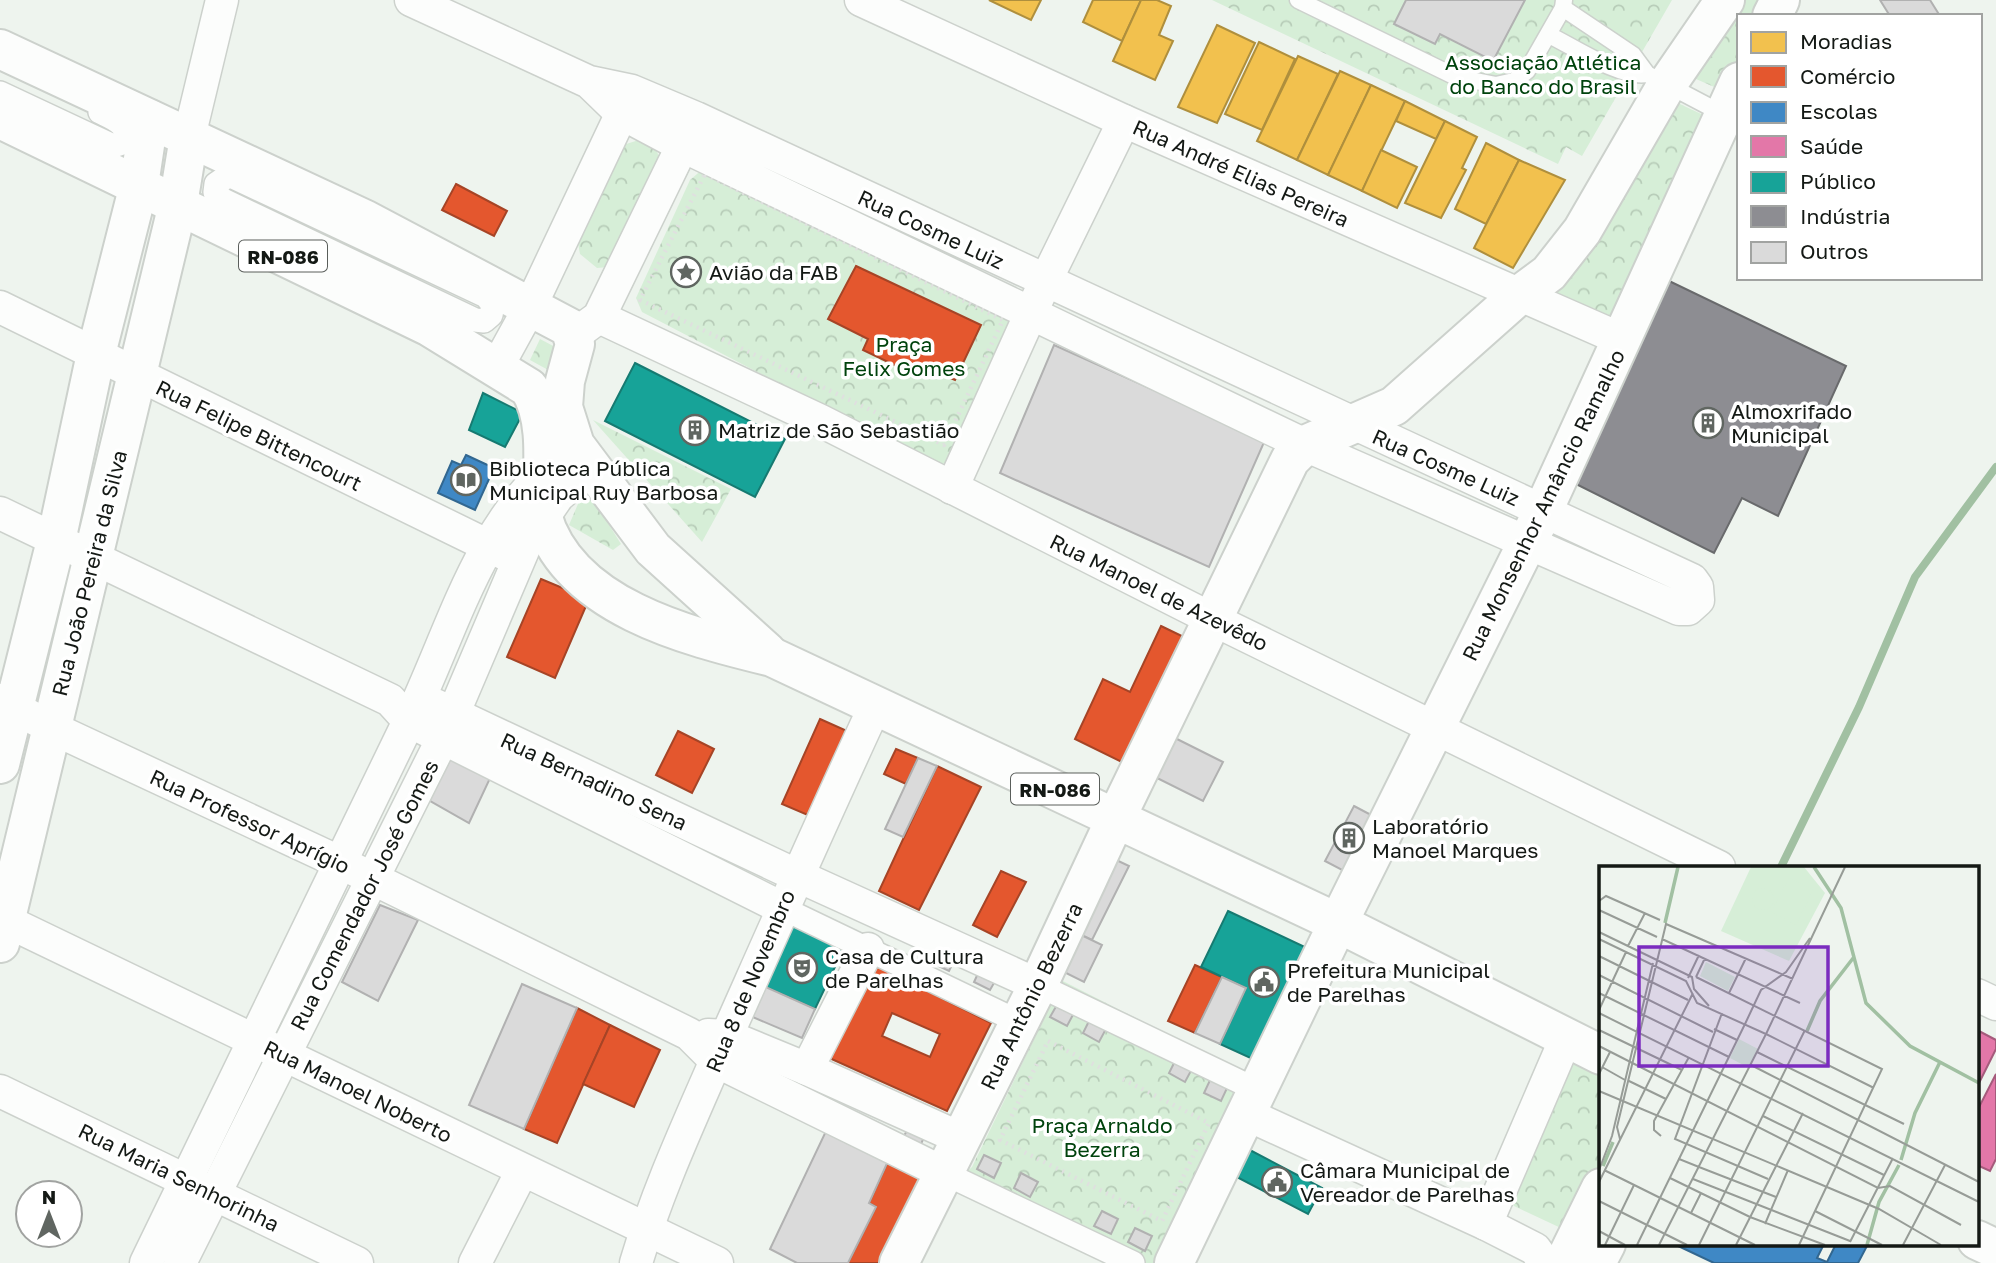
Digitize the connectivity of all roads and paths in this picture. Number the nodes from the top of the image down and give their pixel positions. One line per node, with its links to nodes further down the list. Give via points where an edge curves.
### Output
1 (222, 0): 18 (street)
2 (411, 0): 13 (street, Rua Cosme Luiz)
3 (862, 0): 16 (street, Rua André Elias Pereira)
4 (1298, 0): 7 (lane, via 1473,83 1514,81 1527,71)
5 (1725, 0): 10 (street)
6 (1564, 4): 7 (lane); 10 (lane, via 1633,55)
7 (1549, 35): 10 (lane, via 1623,72)
8 (0, 49): 15 (street)
9 (0, 63): 11 (street, via 118,121 127,138 113,146)
10 (1657, 80): 12 (lane); 23 (street, via 1566,255)
11 (0, 93)
12 (1731, 98): 28 (street, Rua Monsenhor Amâncio Ramalho)
13 (626, 102): 17 (street, Rua Cosme Luiz); 24 (street)
14 (0, 119): 20 (street, RN-086)
15 (149, 119): 18 (street); 20 (street, Rua João Pereira da Silva)
16 (1124, 121): 22 (street); 23 (street, Rua André Elias Pereira)
17 (689, 132): 22 (street, Rua Cosme Luiz); 26 (street, Rua Cosme Luiz); 27 (street)
18 (189, 136): 21 (street, Rua João Pereira da Silva); 24 (street)
19 (229, 175): 19 (street, via 486,296 493,305 491,315 484,321 475,320 223,200 215,188 220,178)
20 (139, 185): 21 (street, RN-086); 29 (street, Rua João Pereira da Silva)
21 (178, 204): 30 (street, RN-086, via 429,327); 31 (street, Rua João Pereira da Silva)
22 (1045, 282): 26 (street); 33 (street, Rua Cosme Luiz)
23 (1518, 296): 28 (street, Rua André Elias Pereira); 33 (street, via 1394,406)
24 (531, 305): 27 (street, via 557,319); 30 (street)
25 (0, 307): 29 (street, Rua Felipe Bittencourt)
26 (1031, 315): 35 (street, Rua Cosme Luiz); 38 (street)
27 (587, 326): 32 (street, RN-086, via 573,356); 38 (street, Rua Manoel de Azevêdo, via 821,421)
28 (1623, 340): 41 (street, Rua Monsenhor Amâncio Ramalho)
29 (96, 354): 31 (street, Rua Felipe Bittencourt); 42 (street, Rua João Pereira da Silva)
30 (498, 367): 32 (street, RN-086)
31 (137, 375): 43 (street, Rua Felipe Bittencourt); 44 (street, Rua João Pereira da Silva)
32 (547, 385): 36 (street, RN-086); 37 (street, RN-086, via 538,408)
33 (1355, 425): 35 (street); 41 (street, Rua Cosme Luiz)
34 (944, 445): 34 (path, via 1003,320 705,174 640,300)
35 (1305, 445): 41 (street, Rua Cosme Luiz); 46 (street, Rua Antônio Bezerra, via 1276,483)
36 (583, 457): 37 (street, Rua Comendador José Gomes); 40 (street, Rua Comendador José Gomes); 47 (street, RN-086, via 653,549)
37 (541, 474): 40 (street, RN-086); 43 (street, Rua Comendador José Gomes)
38 (952, 488): 46 (street, Rua Manoel de Azevêdo)
39 (0, 513): 42 (street, Rua Bernadino Sena)
40 (542, 515): 45 (street, Rua Comendador José Gomes); 47 (street, RN-086, via 550,537 569,564 610,598 692,637)
41 (1535, 527): 52 (street, Rua Monsenhor Amâncio Ramalho)
42 (56, 541): 44 (street, Rua Bernadino Sena); 48 (street, Rua João Pereira da Silva)
43 (485, 546): 45 (street, Rua Felipe Bittencourt); 50 (street, Rua Comendador José Gomes)
44 (92, 558): 50 (street, Rua Bernadino Sena); 53 (street, Rua João Pereira da Silva)
45 (519, 560): 51 (street, Rua Comendador José Gomes)
46 (1212, 618): 52 (street, Rua Manoel de Azevêdo); 55 (street, Rua Antônio Bezerra)
47 (772, 657): 49 (street, RN-086)
48 (7, 703): 53 (street, Rua Professor Aprígio); 54 (street, Rua João Pereira da Silva)
49 (876, 704): 55 (street, RN-086); 58 (street, Rua 8 de Novembro)
50 (406, 706): 51 (street, Rua Bernadino Sena); 56 (street, Rua Comendador José Gomes)
51 (449, 726): 58 (street, Rua Bernadino Sena); 59 (street, Rua Comendador José Gomes); 60 (street, Rua Bernadino Sena)
52 (1435, 726): 57 (street, Rua Manoel de Azevêdo); 61 (street, Rua Monsenhor Amâncio Ramalho)
53 (51, 728): 56 (street, Rua Professor Aprígio); 62 (street, Rua João Pereira da Silva)
54 (0, 764)
55 (1116, 818): 61 (street, RN-086); 65 (street, Rua Antônio Bezerra / RN-086)
56 (339, 862): 59 (street, Rua Professor Aprígio); 68 (street, Rua Comendador José Gomes)
57 (1717, 866)
58 (796, 875): 60 (street, Rua 8 de Novembro); 65 (street, Rua Bernadino Sena)
59 (372, 877): 69 (street, Rua Professor Aprígio); 71 (street, Rua Comendador José Gomes)
60 (782, 908): 63 (street); 65 (street, via 808,889 829,891); 69 (street, Rua 8 de Novembro)
61 (1338, 923): 67 (street); 74 (street, Rua Monsenhor Amâncio Ramalho)
62 (2, 927): 68 (street, Rua Manoel Noberto)
63 (868, 949): 65 (street); 72 (street)
64 (1979, 996): 66 (street)
65 (1031, 999): 74 (street); 75 (street, Rua Antônio Bezerra / RN-086)
66 (1996, 1004)
67 (1566, 1038): 70 (street); 81 (street)
68 (255, 1040): 71 (street, Rua Manoel Noberto); 79 (street, Rua Comendador José Gomes)
69 (722, 1048): 72 (street, Rua Professor Aprígio); 78 (street, Rua Professor Aprígio); 82 (street, Rua 8 de Novembro)
70 (1599, 1054)
71 (284, 1055): 77 (street, Rua Manoel Noberto); 79 (street, Rua Comendador José Gomes)
72 (807, 1069): 75 (street, Rua Professor Aprígio)
73 (0, 1091): 79 (street, Rua Maria Senhorinha)
74 (1252, 1102): 81 (street); 86 (street, Rua Monsenhor Amâncio Ramalho)
75 (960, 1138): 78 (street, Rua Antônio Bezerra / RN-086)
76 (1000, 1140): 76 (path, via 1162,1221 1209,1123 1048,1041)
77 (522, 1171): 82 (street, Rua Manoel Noberto); 90 (street)
78 (944, 1173): 93 (street, RN-086); 94 (street)
79 (199, 1187): 87 (street, Rua Comendador José Gomes); 88 (street, Rua Comendador José Gomes); 89 (street, Rua Maria Senhorinha)
80 (1599, 1194): 85 (street)
81 (1486, 1224): 85 (street)
82 (646, 1229): 91 (street, Rua 8 de Novembro); 92 (street, Rua Manoel Noberto)
83 (1979, 1241): 84 (street)
84 (1996, 1249)
85 (1576, 1257)
86 (1186, 1259)
87 (146, 1263)
88 (180, 1263)
89 (357, 1263)
90 (475, 1263)
91 (636, 1263)
92 (717, 1263)
93 (899, 1263)
94 (1133, 1263)

